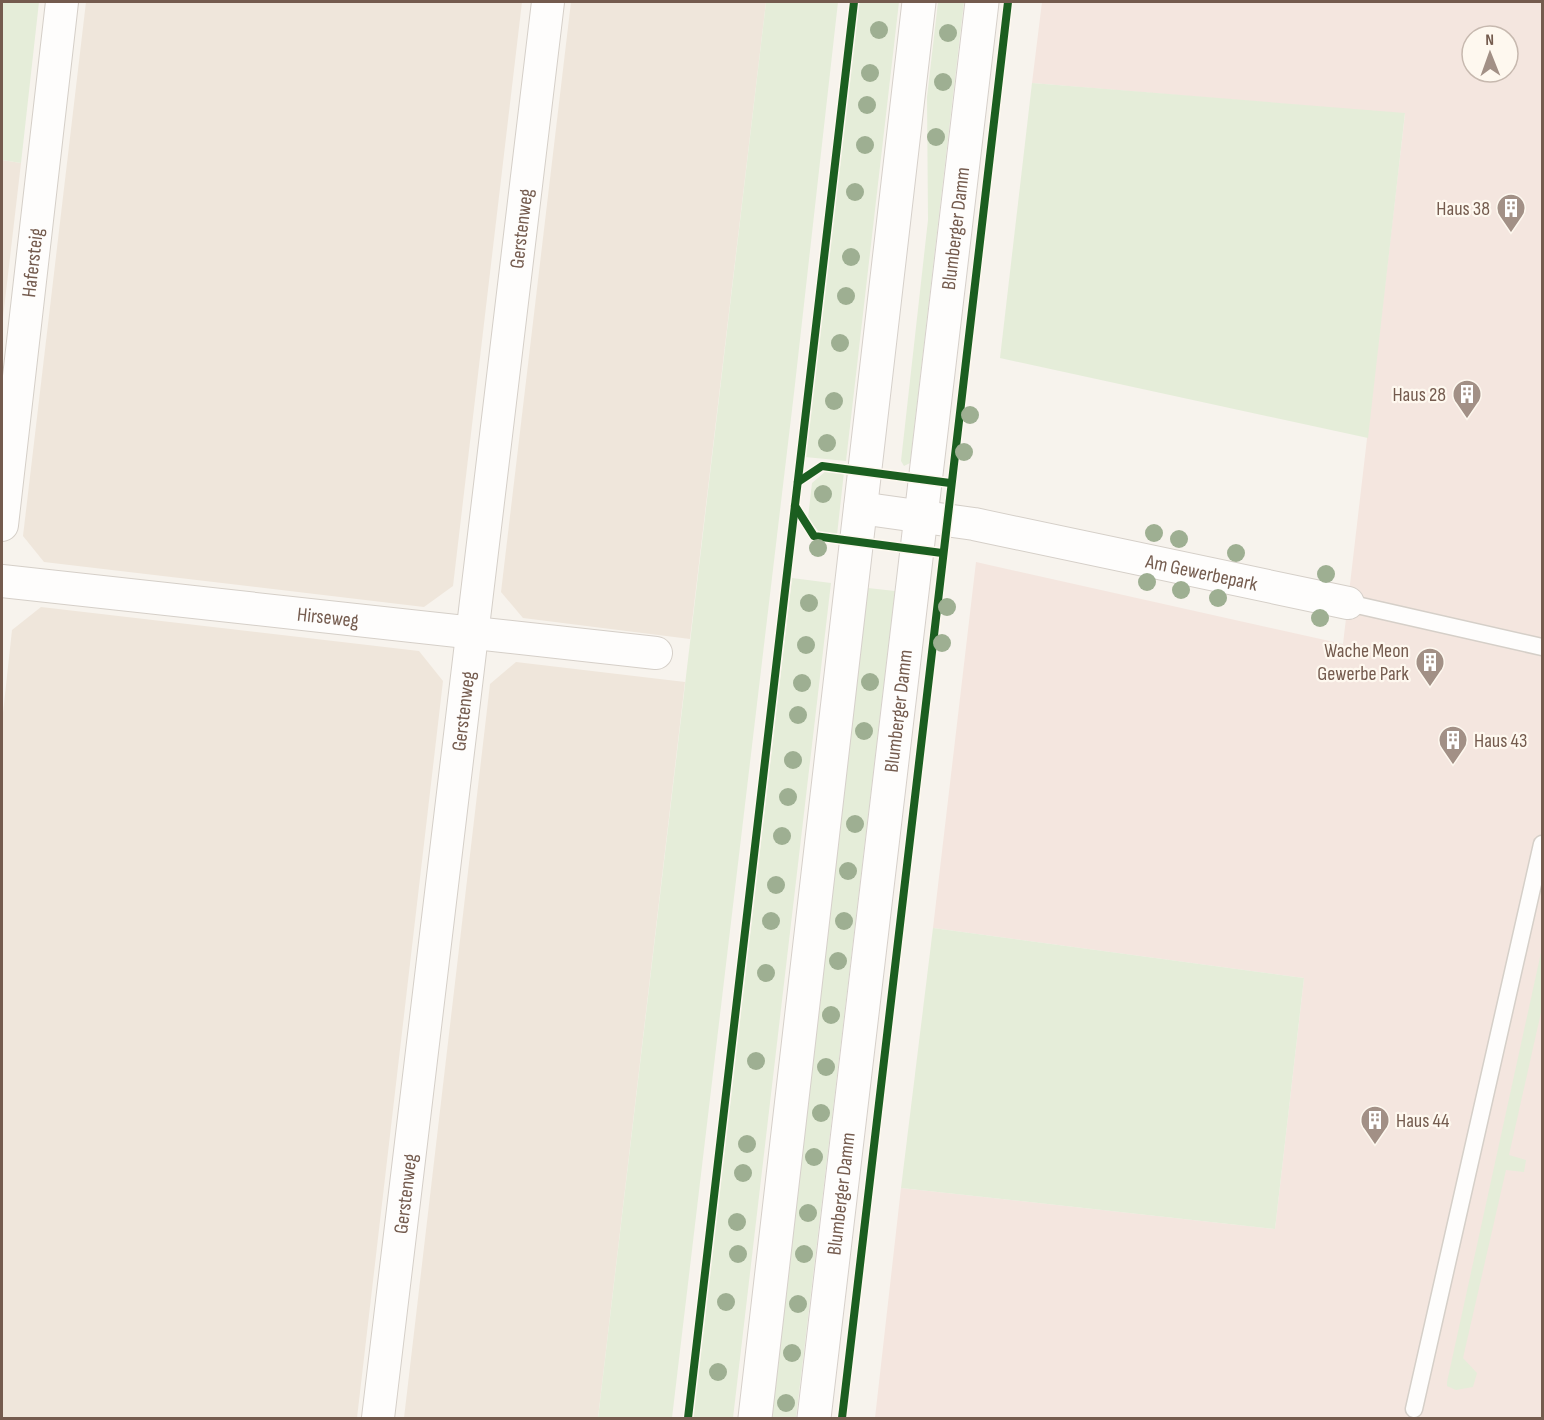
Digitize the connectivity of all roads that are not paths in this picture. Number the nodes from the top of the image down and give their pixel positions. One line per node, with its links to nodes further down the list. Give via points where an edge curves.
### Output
1 (63, 2): 7 (street, Hafersteig)
2 (548, 2): 10 (street, Gerstenweg)
3 (919, 2): 5 (main road)
4 (982, 2): 6 (main road, Blumberger Damm)
5 (860, 508): 6 (street, Am Gewerbepark); 16 (main road)
6 (922, 515): 9 (street, Am Gewerbepark); 17 (main road, Blumberger Damm)
7 (2, 525)
8 (2, 581): 10 (street, Hirseweg)
9 (1348, 603): 11 (lane, Am Gewerbepark)
10 (473, 634): 12 (street, Hirseweg); 15 (street, Gerstenweg)
11 (1542, 647)
12 (656, 653)
13 (1542, 844): 14 (lane)
14 (1414, 1410)
15 (378, 1419)
16 (755, 1419)
17 (814, 1419)

